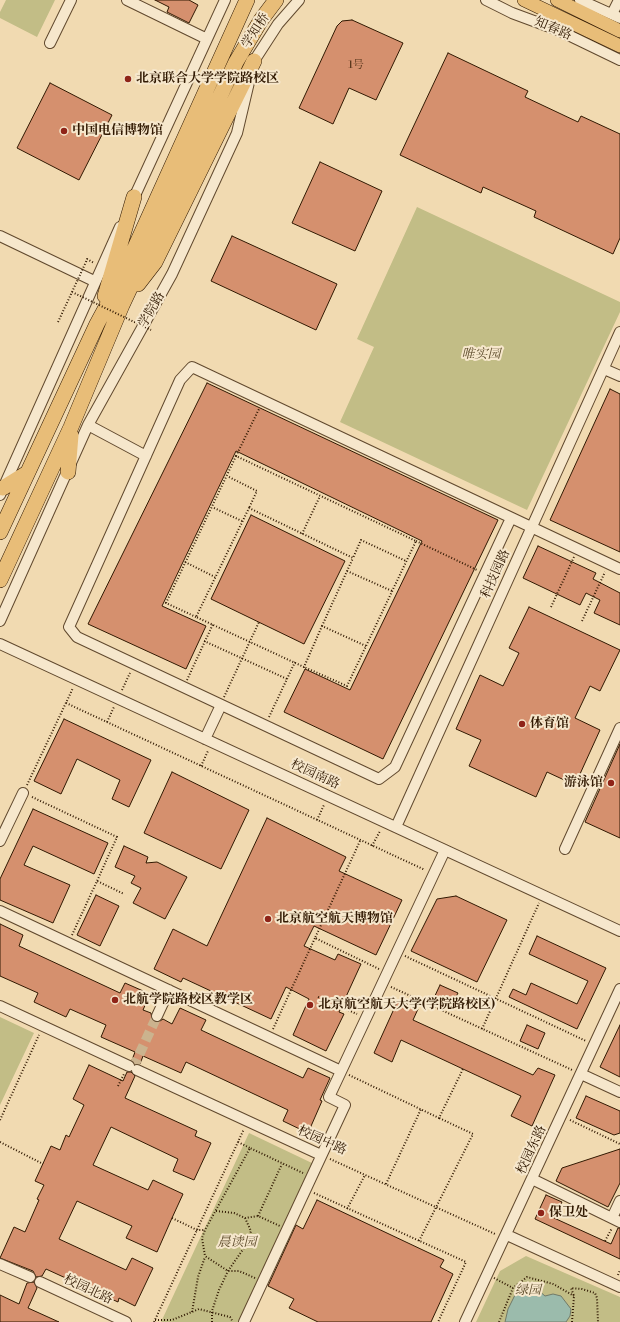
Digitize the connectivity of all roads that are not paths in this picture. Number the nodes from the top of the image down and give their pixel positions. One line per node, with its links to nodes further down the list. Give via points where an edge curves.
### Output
1 (71, 0): 15 (street)
2 (127, 0): 14 (street)
3 (225, 0): 14 (street)
4 (247, 0): 23 (highway, 学知桥, via 118,285)
5 (276, 0): 22 (highway, 学知桥, via 236,62)
6 (299, 0): 18 (street, 学院路, via 278,24)
7 (486, 0): 17 (street, 知春路, via 558,30)
8 (524, 0): 16 (main road, 知春路)
9 (558, 0): 13 (main road, 知春路)
10 (580, 0): 12 (street)
11 (619, 0): 12 (street)
12 (616, 16)
13 (620, 31)
14 (207, 39): 19 (street)
15 (50, 43)
16 (620, 46)
17 (620, 60)
18 (254, 61): 22 (highway, via 155,262); 27 (street, 学院路, via 237,133 172,274)
19 (134, 197): 21 (street); 23 (highway)
20 (0, 236): 21 (street)
21 (94, 281): 32 (street)
22 (122, 305): 28 (highway)
23 (97, 324): 31 (highway)
24 (620, 332): 25 (street, 科技园路)
25 (604, 369): 26 (street); 34 (street, 科技园路)
26 (620, 376)
27 (88, 425): 29 (street); 30 (street, 学院路)
28 (71, 426): 30 (highway); 37 (highway)
29 (146, 456): 33 (street, via 180,380 192,367); 40 (street, via 69,627 77,637 183,688)
30 (68, 472): 38 (street, 学院路)
31 (27, 473): 32 (highway); 35 (highway)
32 (2, 492)
33 (511, 518): 34 (street); 40 (street, via 395,767 379,779 265,726)
34 (532, 527): 36 (street); 44 (street, 科技园路)
35 (0, 532)
36 (620, 569)
37 (0, 580)
38 (0, 621)
39 (0, 644): 42 (street, 校园南路)
40 (223, 701): 42 (street)
41 (620, 728): 47 (street)
42 (209, 740): 44 (street, 校园南路)
43 (23, 793): 45 (street)
44 (396, 827): 46 (street, 校园南路)
45 (0, 841)
46 (445, 850): 49 (street, 校园南路); 55 (street)
47 (565, 850)
48 (0, 912): 51 (street)
49 (620, 930)
50 (620, 988): 53 (street, 校园东路)
51 (168, 990): 54 (street); 55 (street)
52 (0, 1006): 58 (street, 校园中路)
53 (616, 1008): 56 (street, 校园东路, via 594,1045)
54 (157, 1016)
55 (341, 1071): 58 (street, via 329,1097 345,1104)
56 (581, 1074): 57 (street); 59 (street, 校园东路)
57 (620, 1092)
58 (321, 1156): 68 (street)
59 (532, 1179): 61 (street); 62 (street, 校园东路)
60 (620, 1201): 61 (street)
61 (616, 1220)
62 (502, 1235): 66 (street); 69 (street, 校园东路)
63 (0, 1264): 64 (street)
64 (30, 1277)
65 (40, 1282): 67 (street, 校园北路)
66 (620, 1287)
67 (126, 1322)
68 (244, 1322)
69 (465, 1322)

